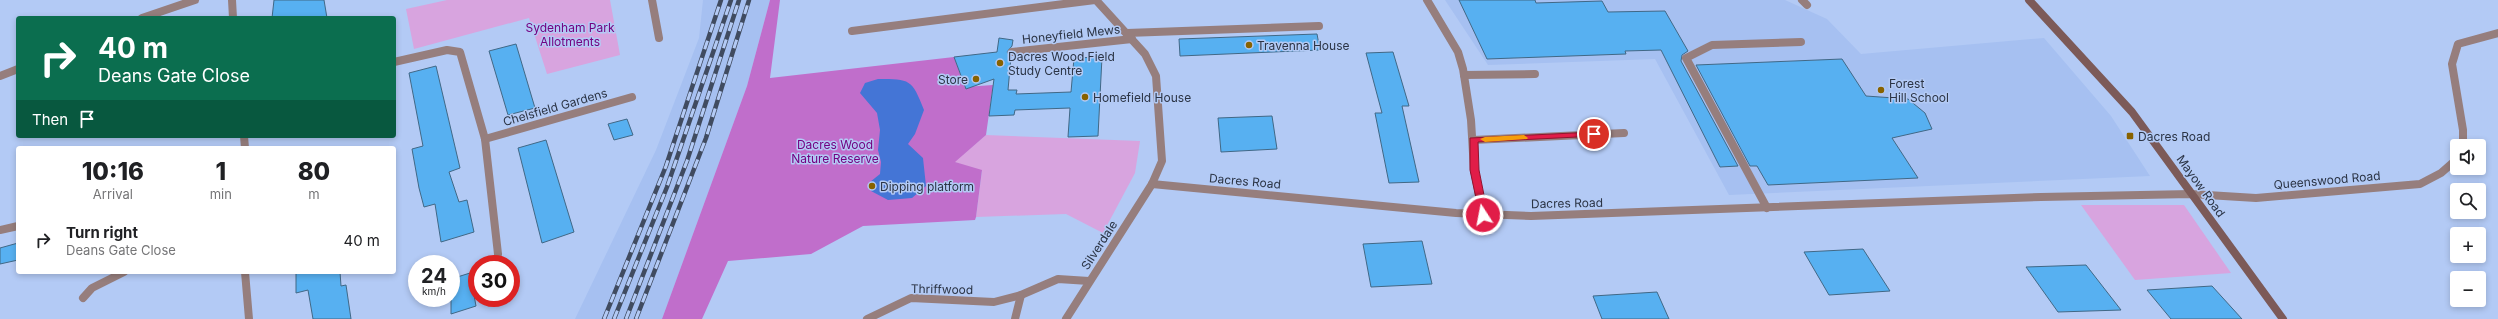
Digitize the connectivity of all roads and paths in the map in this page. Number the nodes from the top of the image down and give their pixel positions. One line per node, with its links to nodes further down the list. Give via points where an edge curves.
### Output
1 (195, 0): 7 (street)
2 (232, 0): 8 (street)
3 (652, 0): 13 (street)
4 (1095, 0): 10 (street); 12 (street)
5 (1427, 0): 19 (street, via 1458,52)
6 (2029, 0): 28 (street, Mayow Road, via 2132,112)
7 (147, 16)
8 (233, 16)
9 (1319, 26): 12 (street, Honeyfield Mews)
10 (852, 31)
11 (2498, 33): 24 (street, via 2458,44 2452,64)
12 (1129, 36): 15 (street, Honeyfield Mews); 27 (street, via 1150,63 1156,76 1162,162)
13 (659, 38)
14 (1801, 42): 29 (street, via 1712,45 1686,58)
15 (1012, 52)
16 (396, 62): 23 (street, via 447,50 460,52)
17 (16, 70): 20 (street)
18 (1535, 74): 19 (street)
19 (1464, 75): 25 (street)
20 (0, 76)
21 (632, 97): 23 (street, Chelsfield Gardens)
22 (1624, 133): 25 (street)
23 (485, 139): 33 (street)
24 (2463, 139)
25 (1474, 140): 30 (street, via 1474,170)
26 (2450, 165): 28 (street, Queenswood Road, via 2420,184 2256,198)
27 (1152, 184): 30 (street, Dacres Road); 36 (street, Silverdale)
28 (2191, 194): 29 (street, Dacres Road); 43 (street, Mayow Road)
29 (1767, 208): 30 (street, Dacres Road, via 1531,216)
30 (1483, 215)
31 (16, 226): 32 (street)
32 (0, 230)
33 (498, 254)
34 (120, 274): 38 (street, via 92,288)
35 (245, 274): 39 (street)
36 (1090, 281): 37 (street, Thriffwood, via 1058,279); 42 (street, Silverdale)
37 (1021, 295): 40 (street, Thriffwood, via 994,302 911,298); 41 (street)
38 (83, 298)
39 (250, 319)
40 (867, 319)
41 (1015, 319)
42 (1066, 319)
43 (2283, 319)

